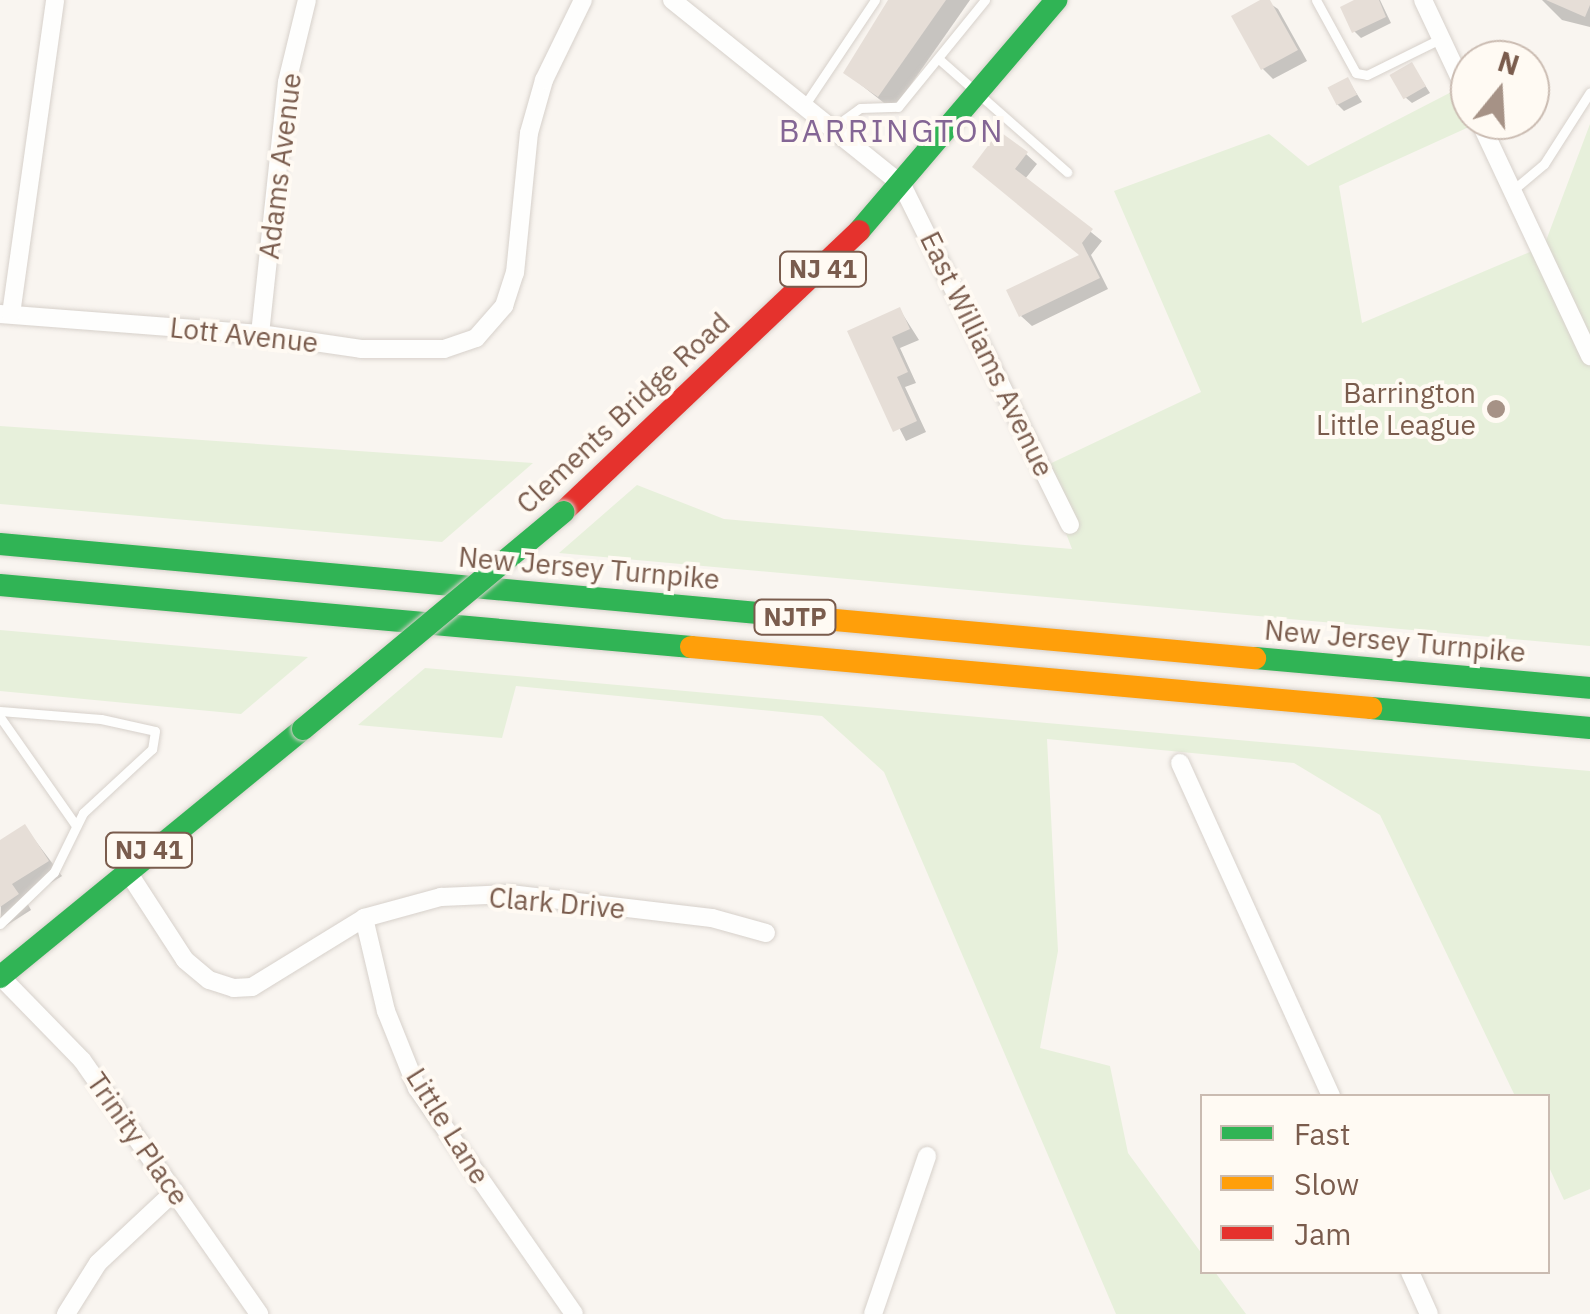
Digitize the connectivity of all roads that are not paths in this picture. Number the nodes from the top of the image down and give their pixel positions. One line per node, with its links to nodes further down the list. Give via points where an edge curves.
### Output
1 (54, 0): 21 (street)
2 (307, 0): 22 (street, Adams Avenue, via 287,82)
3 (583, 0): 22 (street, Lott Avenue, via 544,80 529,133 515,273 504,306 484,331 444,349 361,349)
4 (672, 0): 15 (street)
5 (985, 0): 12 (lane)
6 (1056, 0): 14 (main road, Clements Bridge Road / NJ 41)
7 (1316, 0): 10 (lane, via 1356,73 1367,75)
8 (1423, 0): 10 (street)
9 (875, 2): 15 (lane)
10 (1441, 38): 11 (street)
11 (1450, 57)
12 (939, 59): 14 (lane); 16 (lane, via 898,107 860,108)
13 (1590, 92): 20 (lane, via 1544,164)
14 (979, 95): 18 (lane); 19 (main road, Clements Bridge Road / NJ 41)
15 (806, 103): 16 (street)
16 (834, 127): 19 (street)
17 (1488, 140): 20 (street)
18 (1067, 172)
19 (902, 185): 24 (street, East Williams Avenue); 32 (main road, Clements Bridge Road / NJ 41, bridge, via 840,254 563,512)
20 (1512, 190): 23 (street)
21 (6, 314): 22 (street, Lott Avenue)
22 (260, 334)
23 (1590, 356)
24 (1070, 525)
25 (0, 544): 27 (main road, New Jersey Turnpike / NJTP)
26 (0, 585): 29 (main road, NJTP)
27 (1590, 688)
28 (0, 714): 31 (lane); 31 (lane, via 101,719 156,731 152,749)
29 (1590, 728)
30 (1180, 762): 37 (street)
31 (75, 824): 34 (lane, via 71,848 54,872)
32 (126, 869): 33 (street, Clark Drive, via 185,960 209,980 234,988 252,987); 36 (main road, Clements Bridge Road / NJ 41)
33 (364, 918): 35 (street, Clark Drive, via 442,898 510,894 712,918); 43 (street, Little Lane, via 386,1011 417,1088)
34 (0, 924)
35 (766, 934)
36 (0, 977): 39 (street, Trinity Place, via 82,1060)
37 (1330, 1094)
38 (927, 1156): 44 (street)
39 (175, 1191): 41 (street, via 98,1262); 42 (street, Trinity Place)
40 (1411, 1274): 45 (street)
41 (66, 1314)
42 (259, 1314)
43 (574, 1314)
44 (873, 1314)
45 (1429, 1314)

